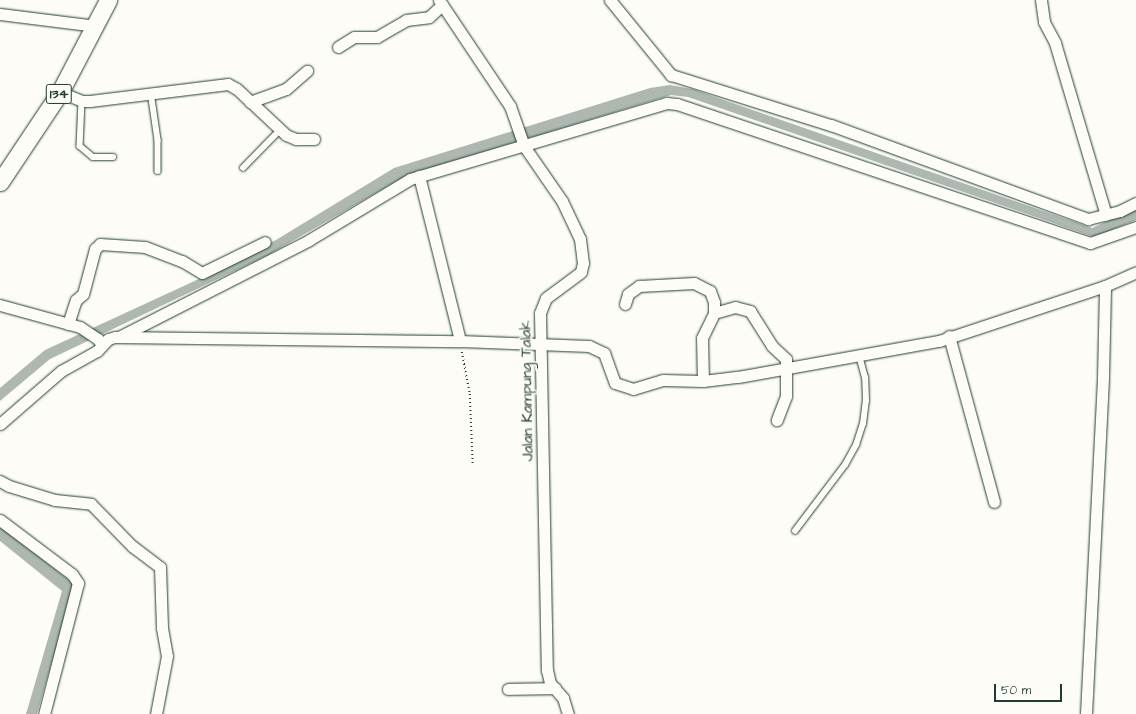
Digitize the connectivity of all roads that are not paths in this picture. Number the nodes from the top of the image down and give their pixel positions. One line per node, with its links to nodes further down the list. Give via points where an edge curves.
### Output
1 (108, 0): 6 (main road, 134)
2 (610, 0): 22 (street, via 671,75 831,125 1086,218)
3 (1041, 0): 22 (street, via 1044,22 1055,43)
4 (440, 2): 7 (street, via 429,17 406,20 377,37 354,37); 15 (street, Jalan Kampung Talak, via 510,106)
5 (0, 14): 6 (street)
6 (96, 26): 9 (main road, 134)
7 (338, 47)
8 (307, 71): 12 (street, via 286,89)
9 (60, 92): 11 (street); 20 (main road, 134)
10 (151, 92): 11 (street); 12 (street, via 224,83 234,87); 18 (lane, via 158,140)
11 (82, 101): 16 (lane, via 78,140 80,146 93,157)
12 (250, 102): 13 (street)
13 (279, 131): 14 (street, via 292,139); 17 (lane)
14 (314, 139)
15 (523, 144): 19 (street); 23 (street, via 674,103 1090,243); 35 (street, Jalan Kampung Talak, via 572,220 580,239 583,258 578,276 549,296 542,305)
16 (114, 157)
17 (243, 168)
18 (158, 171)
19 (419, 176): 32 (street, via 309,240); 33 (street)
20 (0, 182)
21 (1136, 203): 22 (street)
22 (1106, 215)
23 (1136, 227)
24 (265, 242): 30 (street, via 202,273 182,261 145,247 100,244 95,248 83,294 76,300)
25 (1136, 272): 26 (street)
26 (1105, 286): 31 (street); 50 (street, via 1104,377)
27 (625, 304): 29 (street, via 630,292 641,285 694,283 710,291)
28 (0, 305): 30 (street)
29 (714, 313): 37 (street, via 735,307 750,311 772,346 785,356); 38 (street, via 702,338)
30 (68, 324): 34 (street, via 83,329)
31 (949, 336): 36 (street, via 938,341); 42 (street)
32 (118, 337): 33 (street); 34 (street)
33 (460, 341): 35 (street)
34 (100, 342): 40 (street, via 97,351 61,371)
35 (540, 345): 38 (street, via 589,346 600,349 608,358 612,378 626,389 645,387 663,380); 45 (street, Jalan Kampung Talak, via 547,670 550,683)
36 (859, 356): 37 (street); 44 (lane, via 865,378 866,401 863,424 856,445 845,465)
37 (788, 368): 38 (street); 39 (street, via 786,396)
38 (703, 381)
39 (777, 420)
40 (0, 424)
41 (0, 481): 48 (street, via 8,486 55,500 91,504 132,546 160,567 162,628 167,656)
42 (994, 502)
43 (0, 520): 47 (street, via 72,574 78,583)
44 (795, 531)
45 (555, 688): 46 (street); 49 (street, Jalan Kampung Talak, via 563,698)
46 (508, 689)
47 (44, 714)
48 (156, 714)
49 (568, 714)
50 (1086, 714)

